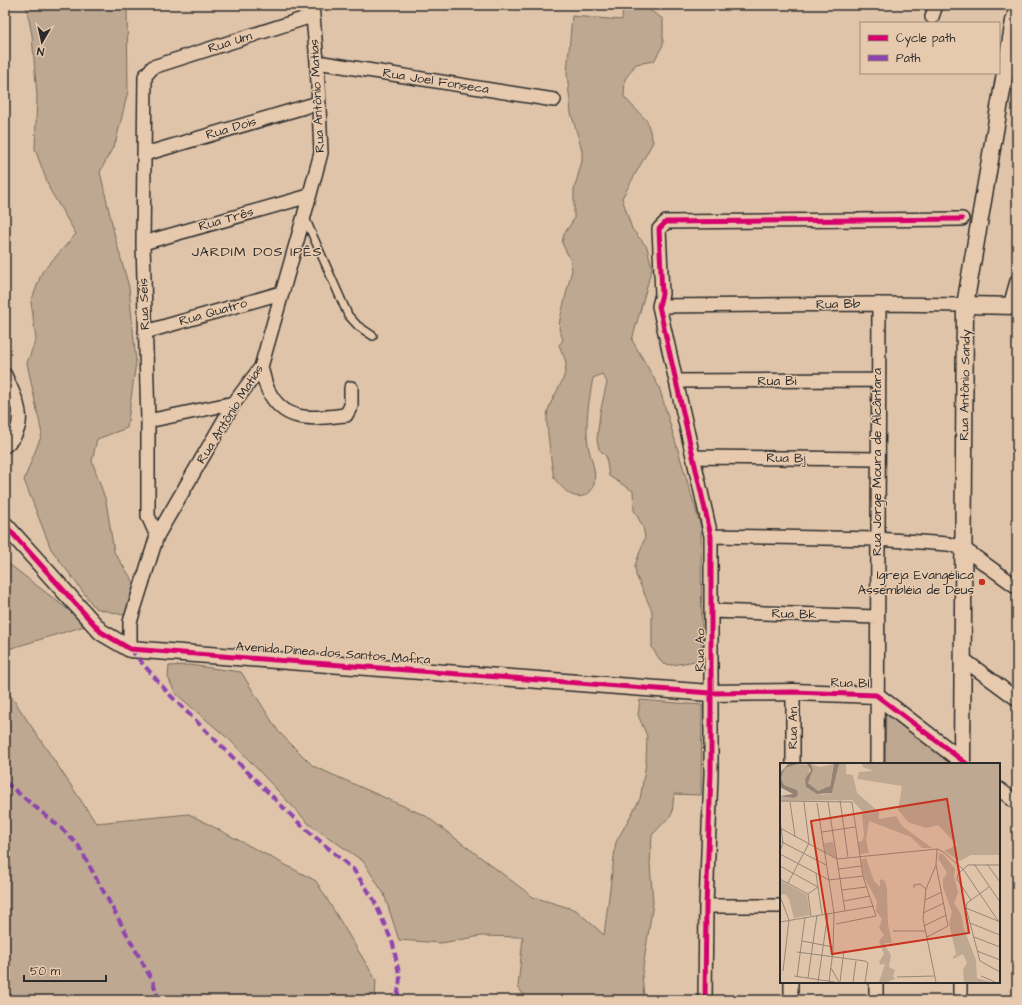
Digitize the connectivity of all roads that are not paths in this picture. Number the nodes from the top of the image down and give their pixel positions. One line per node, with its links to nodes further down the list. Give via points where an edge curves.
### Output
1 (312, 11): 4 (street, Rua Antônio Matias); 5 (street, Rua Um, via 152,67)
2 (1017, 11): 3 (street, Rua Antônio Sandy)
3 (1013, 58): 16 (street, Rua Antônio Sandy)
4 (317, 62): 6 (street, Rua Joel Fonseca); 7 (street, Rua Antônio Matias)
5 (149, 71): 8 (street, Rua Seis, via 145,76)
6 (554, 100)
7 (318, 103): 8 (street, Rua Dois); 9 (street, Rua Antônio Matias, via 321,153)
8 (144, 154): 12 (street, Rua Seis)
9 (309, 196): 10 (street, Rua Antônio Matias); 12 (street, Rua Três)
10 (304, 216): 14 (street, Rua Antônio Matias); 20 (lane, via 348,315)
11 (962, 219): 17 (street, via 666,222 659,229 662,294)
12 (143, 243): 19 (street, Rua Seis)
13 (1017, 281): 18 (street)
14 (281, 293): 19 (street, Rua Quatro); 21 (street, Rua Antônio Matias)
15 (879, 304): 16 (street, Rua Bb); 17 (street, Rua Bb); 23 (street, Rua Jorge Moura de Alcântara)
16 (966, 305): 18 (street, Rua Bb); 35 (street, Rua Antônio Sandy)
17 (659, 306): 24 (street, Rua Ao)
18 (1013, 306)
19 (145, 332): 27 (street, Rua Seis)
20 (373, 336)
21 (261, 367): 25 (street, via 268,390 286,411 298,417 309,419 346,415 351,406); 26 (street, Rua Antônio Matias)
22 (5, 375): 28 (street, via 20,409 21,420 11,441)
23 (878, 380): 24 (street, Rua Bi); 30 (street, Rua Jorge Moura de Alcântara)
24 (676, 381): 29 (street, Rua Ao)
25 (351, 388)
26 (234, 402): 27 (street); 32 (street, Rua Antônio Matias)
27 (148, 421): 32 (street, Rua Seis, via 148,516)
28 (5, 446)
29 (694, 457): 30 (street, Rua Bj); 33 (street, Rua Ao)
30 (877, 459): 34 (street, Rua Jorge Moura de Alcântara)
31 (5, 525): 39 (street, Avenida Dinea dos Santos Mafra, via 101,632)
32 (157, 536): 39 (street, Rua Antônio Matias, via 130,622)
33 (711, 536): 34 (street); 37 (street, Rua Ao)
34 (877, 538): 35 (street, via 948,544); 38 (street, Rua Jorge Moura de Alcântara)
35 (963, 548): 36 (street); 40 (street, Rua Antônio Sandy)
36 (1017, 587)
37 (712, 611): 38 (street, Rua Bk); 42 (street, Rua Ao)
38 (877, 617): 43 (street, Rua Jorge Moura de Alcântara)
39 (130, 649): 42 (street, Avenida Dinea dos Santos Mafra)
40 (963, 659): 44 (street); 47 (street, Rua Antônio Sandy)
41 (793, 692): 42 (street, Rua Bl); 43 (street, Rua Bl); 45 (street, Rua An)
42 (710, 693): 50 (street, Rua Ao, via 711,774)
43 (876, 695): 46 (street, Rua Jorge Moura de Alcântara); 47 (street, Rua Bl)
44 (1017, 699)
45 (793, 763)
46 (876, 763)
47 (964, 763)
48 (1000, 790): 49 (street)
49 (1017, 803)
50 (706, 906): 51 (street); 55 (street, Rua Ao)
51 (780, 906)
52 (791, 983): 56 (street)
53 (876, 983): 57 (street)
54 (960, 983): 58 (street)
55 (705, 1000)
56 (790, 1000)
57 (876, 1000)
58 (960, 1000)

